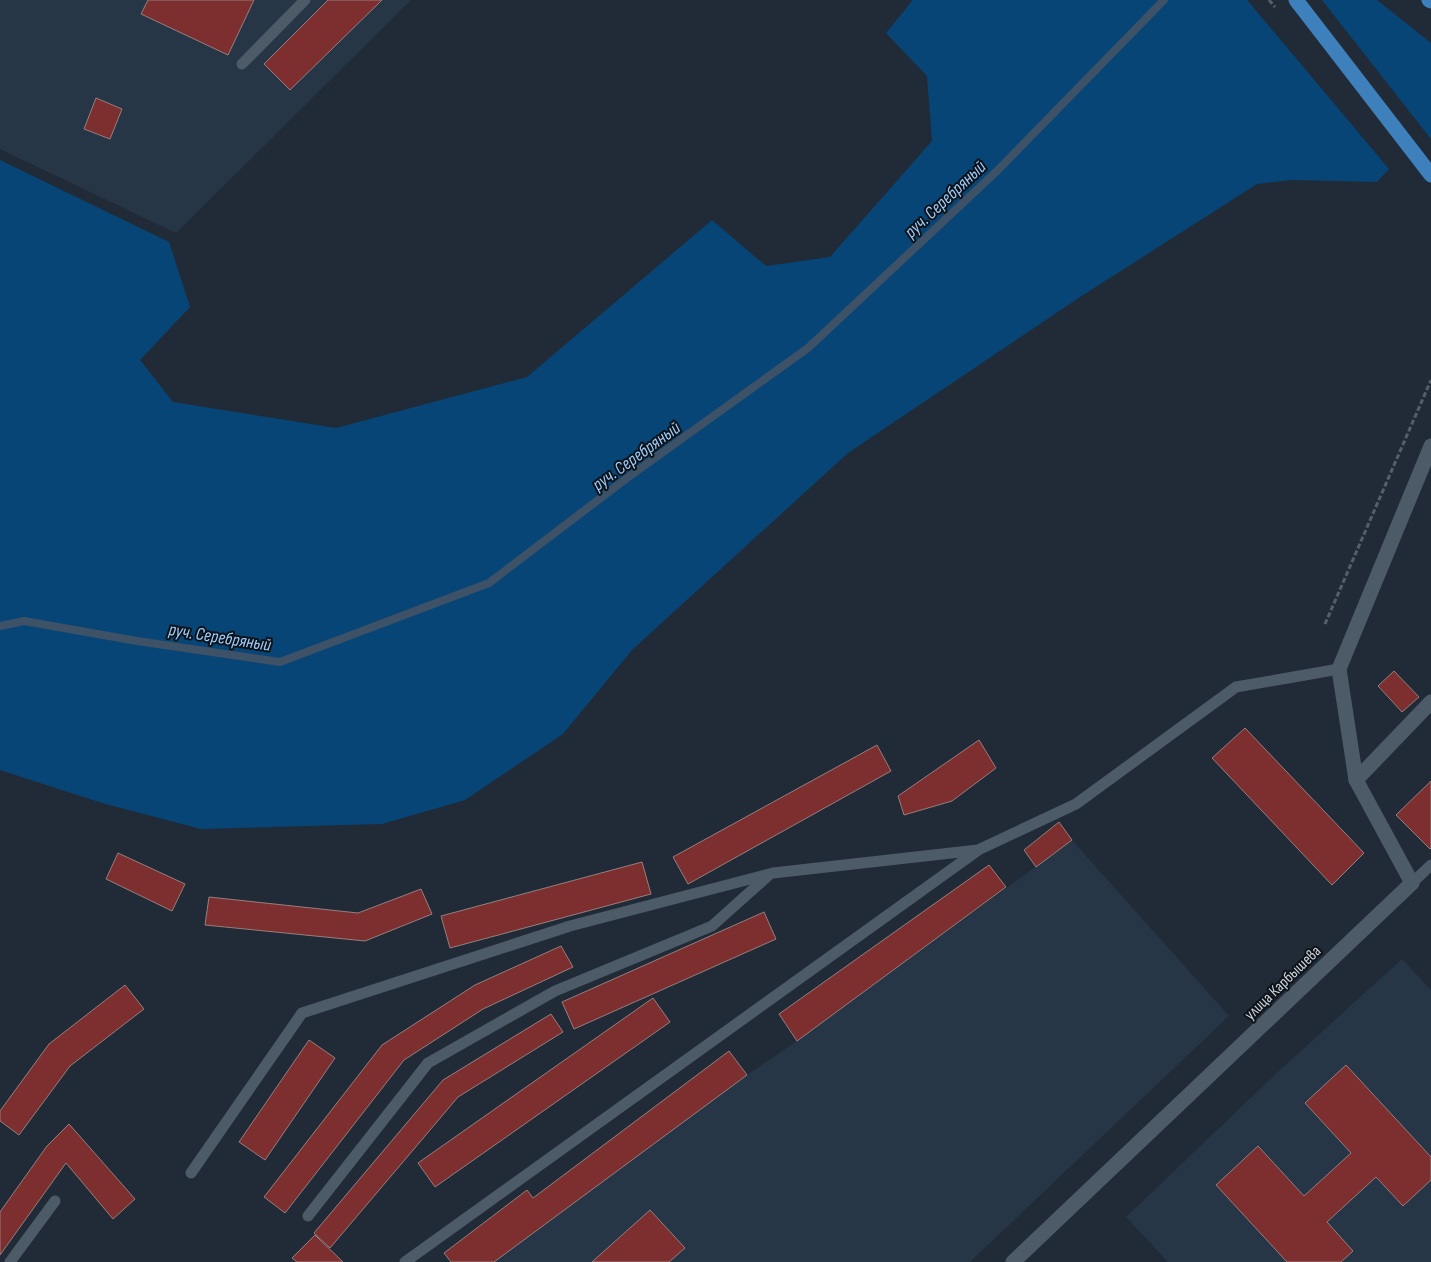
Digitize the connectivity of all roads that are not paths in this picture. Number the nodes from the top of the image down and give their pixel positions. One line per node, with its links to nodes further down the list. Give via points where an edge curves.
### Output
1 (305, 0): 3 (lane)
2 (1296, 0): 4 (main road)
3 (242, 64)
4 (1431, 175)
5 (1431, 446): 6 (street)
6 (1338, 670): 8 (street); 9 (lane, via 1236,687 1076,804)
7 (1431, 702): 8 (street)
8 (1356, 780): 12 (street)
9 (978, 850): 11 (lane); 17 (lane)
10 (1431, 865): 12 (lane)
11 (773, 873): 13 (lane, via 570,926 302,1013); 15 (lane, via 712,926 555,991 428,1063)
12 (1412, 883): 18 (street, улица Карбышева)
13 (191, 1173)
14 (55, 1201): 16 (lane)
15 (308, 1216)
16 (10, 1262)
17 (406, 1262)
18 (1013, 1262)

